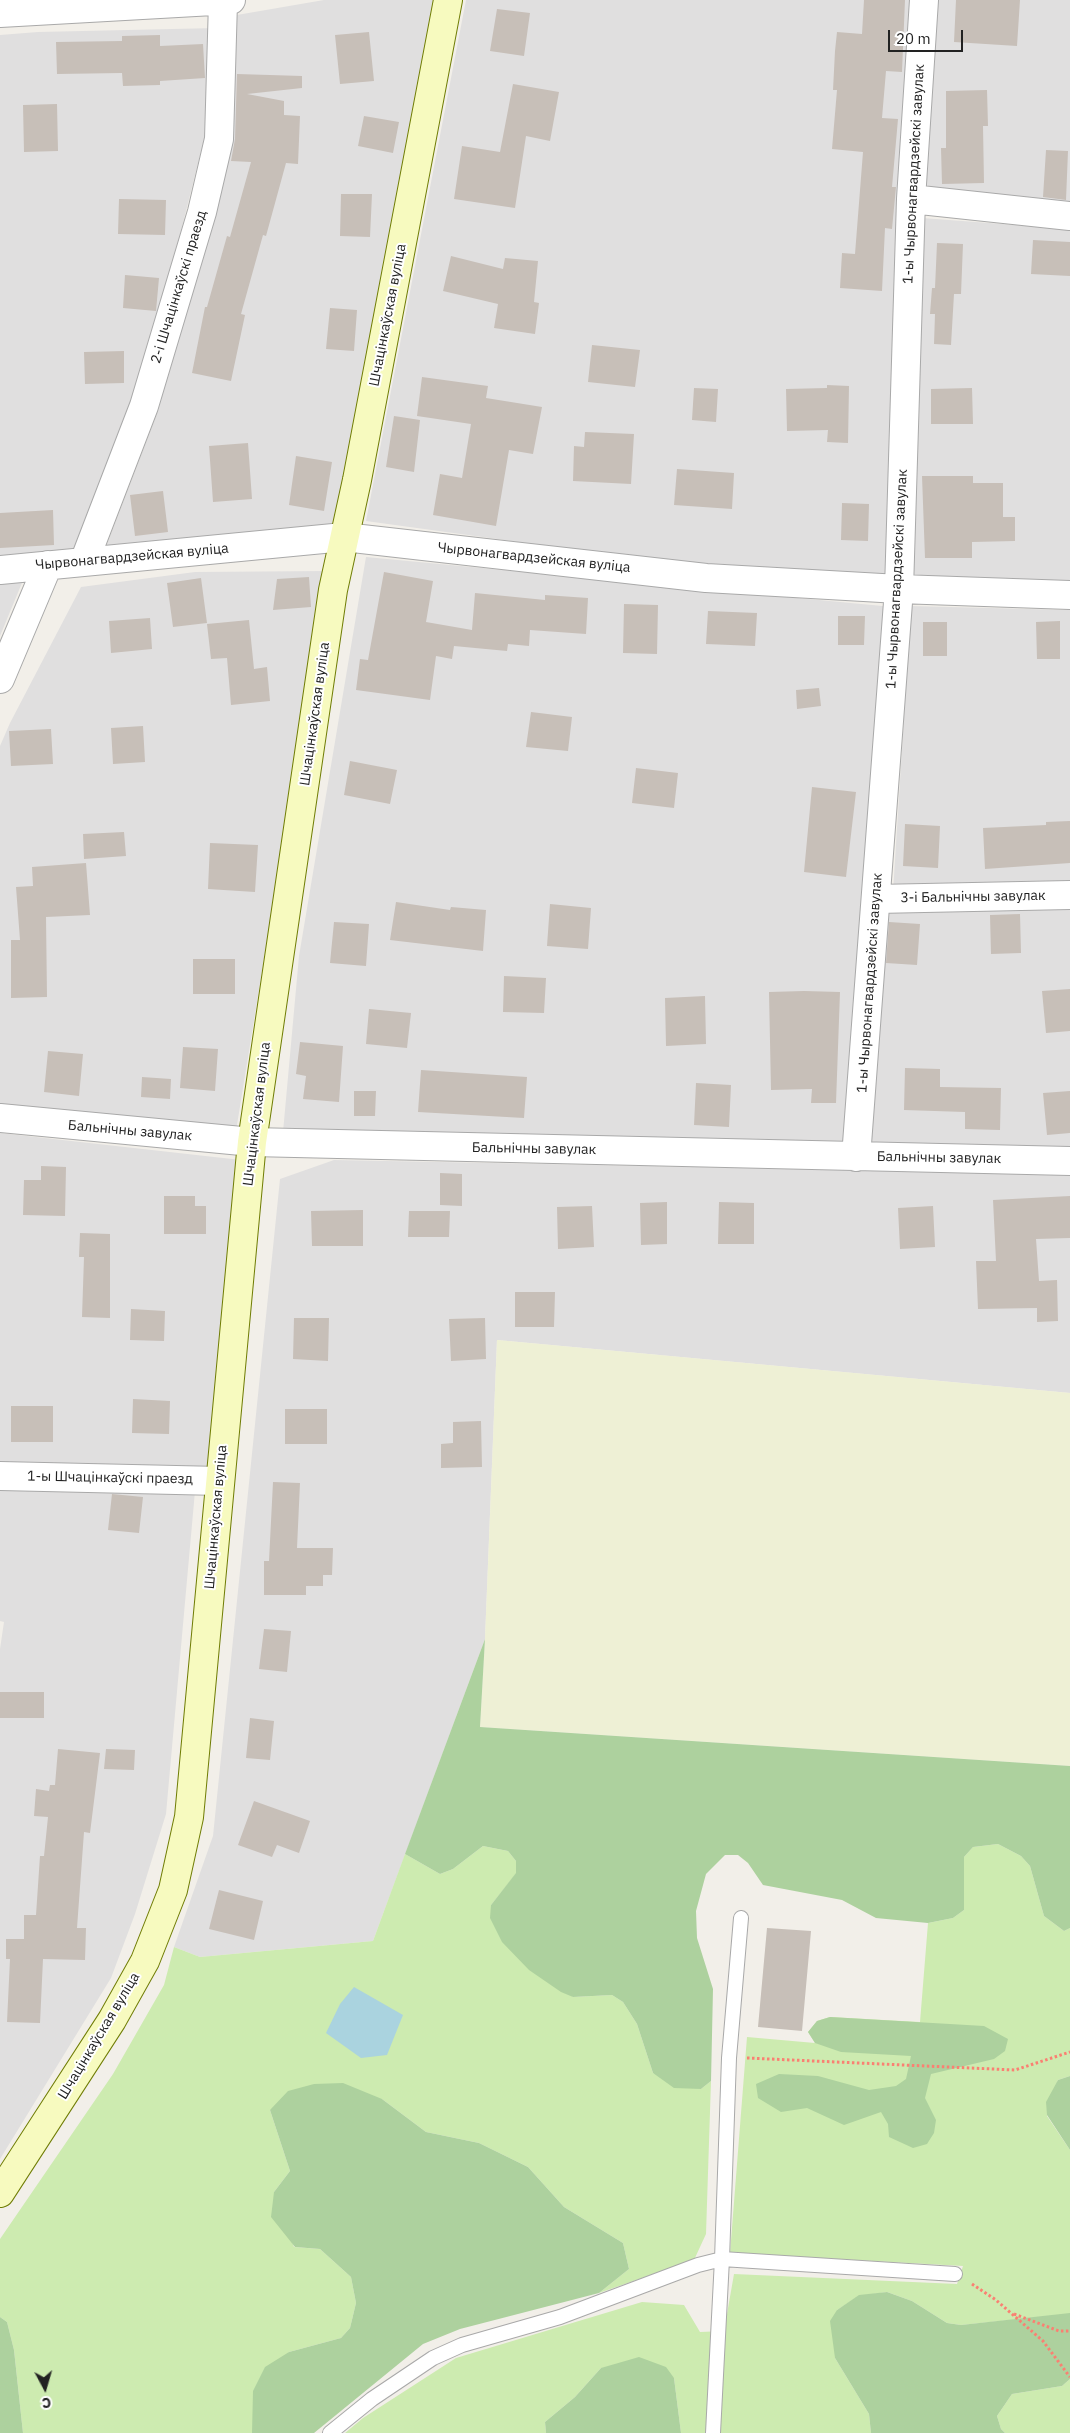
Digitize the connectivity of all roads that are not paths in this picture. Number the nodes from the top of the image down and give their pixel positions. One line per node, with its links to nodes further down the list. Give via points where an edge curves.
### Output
1 (448, 0): 7 (street, Шчацінкаўская вуліца)
2 (924, 0): 5 (street, 1-ы Чырвонагвардзейскі завулак)
3 (227, 1): 4 (street); 8 (street, 2-і Шчацінкаўскі праезд, via 219,139 202,212 144,406)
4 (0, 13)
5 (911, 200): 6 (street); 11 (street, 1-ы Чырвонагвардзейскі завулак)
6 (1070, 216)
7 (344, 537): 8 (street, Чырвонагвардзейская вуліца); 11 (street, Чырвонагвардзейская вуліца, via 706,578); 17 (street, Шчацінкаўская вуліца, via 333,590)
8 (84, 562): 9 (street, Чырвонагвардзейская вуліца)
9 (48, 565): 10 (street, Чырвонагвардзейская вуліца); 13 (street)
10 (0, 570)
11 (900, 589): 12 (street, Чырвонагвардзейская вуліца); 15 (street, 1-ы Чырвонагвардзейскі завулак)
12 (1070, 595)
13 (0, 678)
14 (1070, 895): 15 (street, 3-і Бальнічны завулак)
15 (876, 899): 18 (street, 1-ы Чырвонагвардзейскі завулак)
16 (0, 1118): 17 (street, Бальнічны завулак)
17 (252, 1142): 18 (street, Бальнічны завулак); 21 (street, Шчацінкаўская вуліца)
18 (856, 1157): 19 (street, Бальнічны завулак)
19 (1070, 1161)
20 (0, 1476): 21 (street, 1-ы Шчацінкаўскі праезд)
21 (220, 1481): 23 (street, Шчацінкаўская вуліца, via 189,1817 173,1890 145,1961 112,2020)
22 (741, 1918): 24 (lane, via 729,2058)
23 (0, 2193)
24 (722, 2259): 25 (lane); 26 (lane, via 560,2317 454,2348 433,2358 380,2394); 27 (lane)
25 (956, 2274)
26 (330, 2433)
27 (714, 2433)

